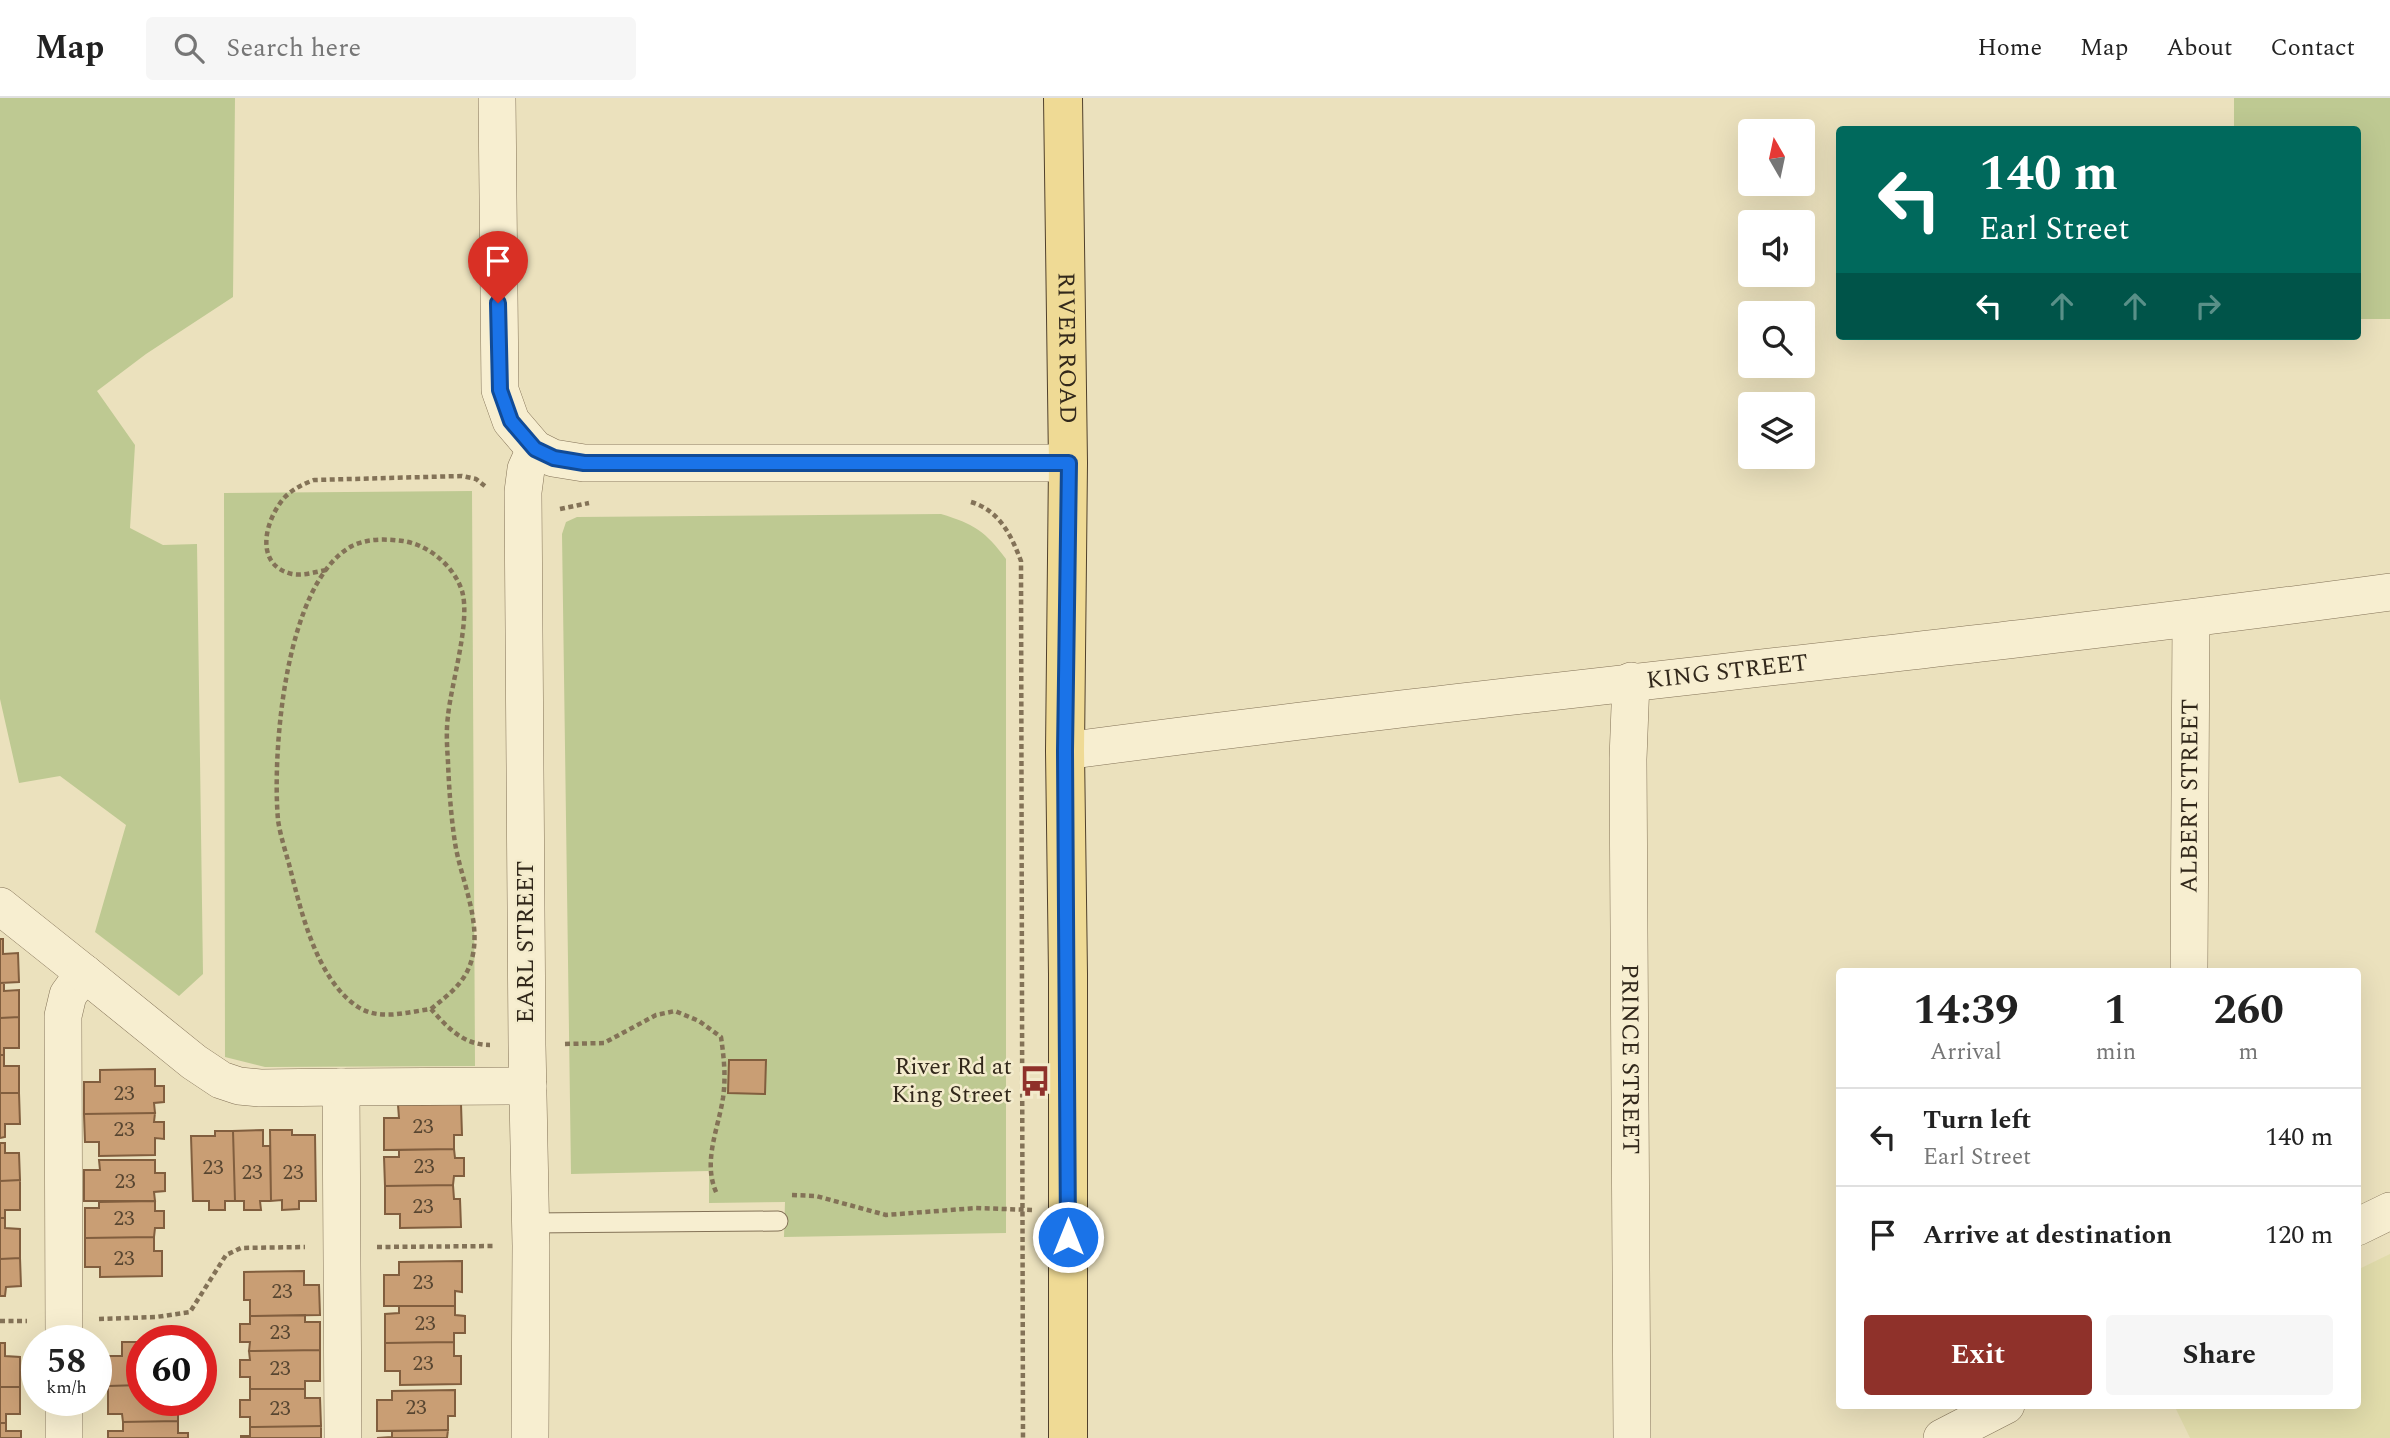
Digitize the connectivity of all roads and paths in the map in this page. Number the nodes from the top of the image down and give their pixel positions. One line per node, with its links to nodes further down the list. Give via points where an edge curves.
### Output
1 (496, 98): 3 (street, via 500,390 511,421)
2 (1063, 98): 4 (main road, RIVER ROAD)
3 (535, 449): 4 (street, via 584,463); 17 (street, EARL STREET, via 523,492)
4 (1069, 463): 13 (main road, RIVER ROAD)
5 (491, 494): 9 (path, via 476,479 462,476 314,480 300,485 269,522 267,552 275,566 292,574)
6 (960, 499): 34 (path, via 983,506 1001,520 1021,561)
7 (594, 502): 8 (path)
8 (550, 512)
9 (326, 570)
10 (2390, 592): 11 (street, KING STREET)
11 (2191, 619): 12 (street, KING STREET); 15 (street, ALBERT STREET)
12 (1631, 681): 13 (street, KING STREET); 36 (street, PRINCE STREET)
13 (1065, 751): 35 (main road, RIVER ROAD)
14 (0, 906): 16 (street)
15 (2189, 968)
16 (84, 973): 18 (street, via 220,1080 260,1088); 27 (street, via 68,995 63,1016)
17 (528, 1086): 18 (street); 21 (street, EARL STREET)
18 (341, 1087): 24 (street)
19 (2390, 1211): 22 (street)
20 (778, 1221): 21 (lane)
21 (530, 1223): 33 (street, EARL STREET)
22 (2361, 1225)
23 (495, 1233): 24 (path, via 495,1246)
24 (342, 1247): 28 (path, via 241,1248 226,1255 190,1312); 32 (street)
25 (0, 1321): 26 (path)
26 (26, 1325)
27 (64, 1325)
28 (103, 1325)
29 (1998, 1409): 37 (street)
30 (64, 1416): 31 (street)
31 (64, 1438)
32 (343, 1438)
33 (530, 1438)
34 (1023, 1438)
35 (1068, 1438)
36 (1632, 1438)
37 (1942, 1438)

